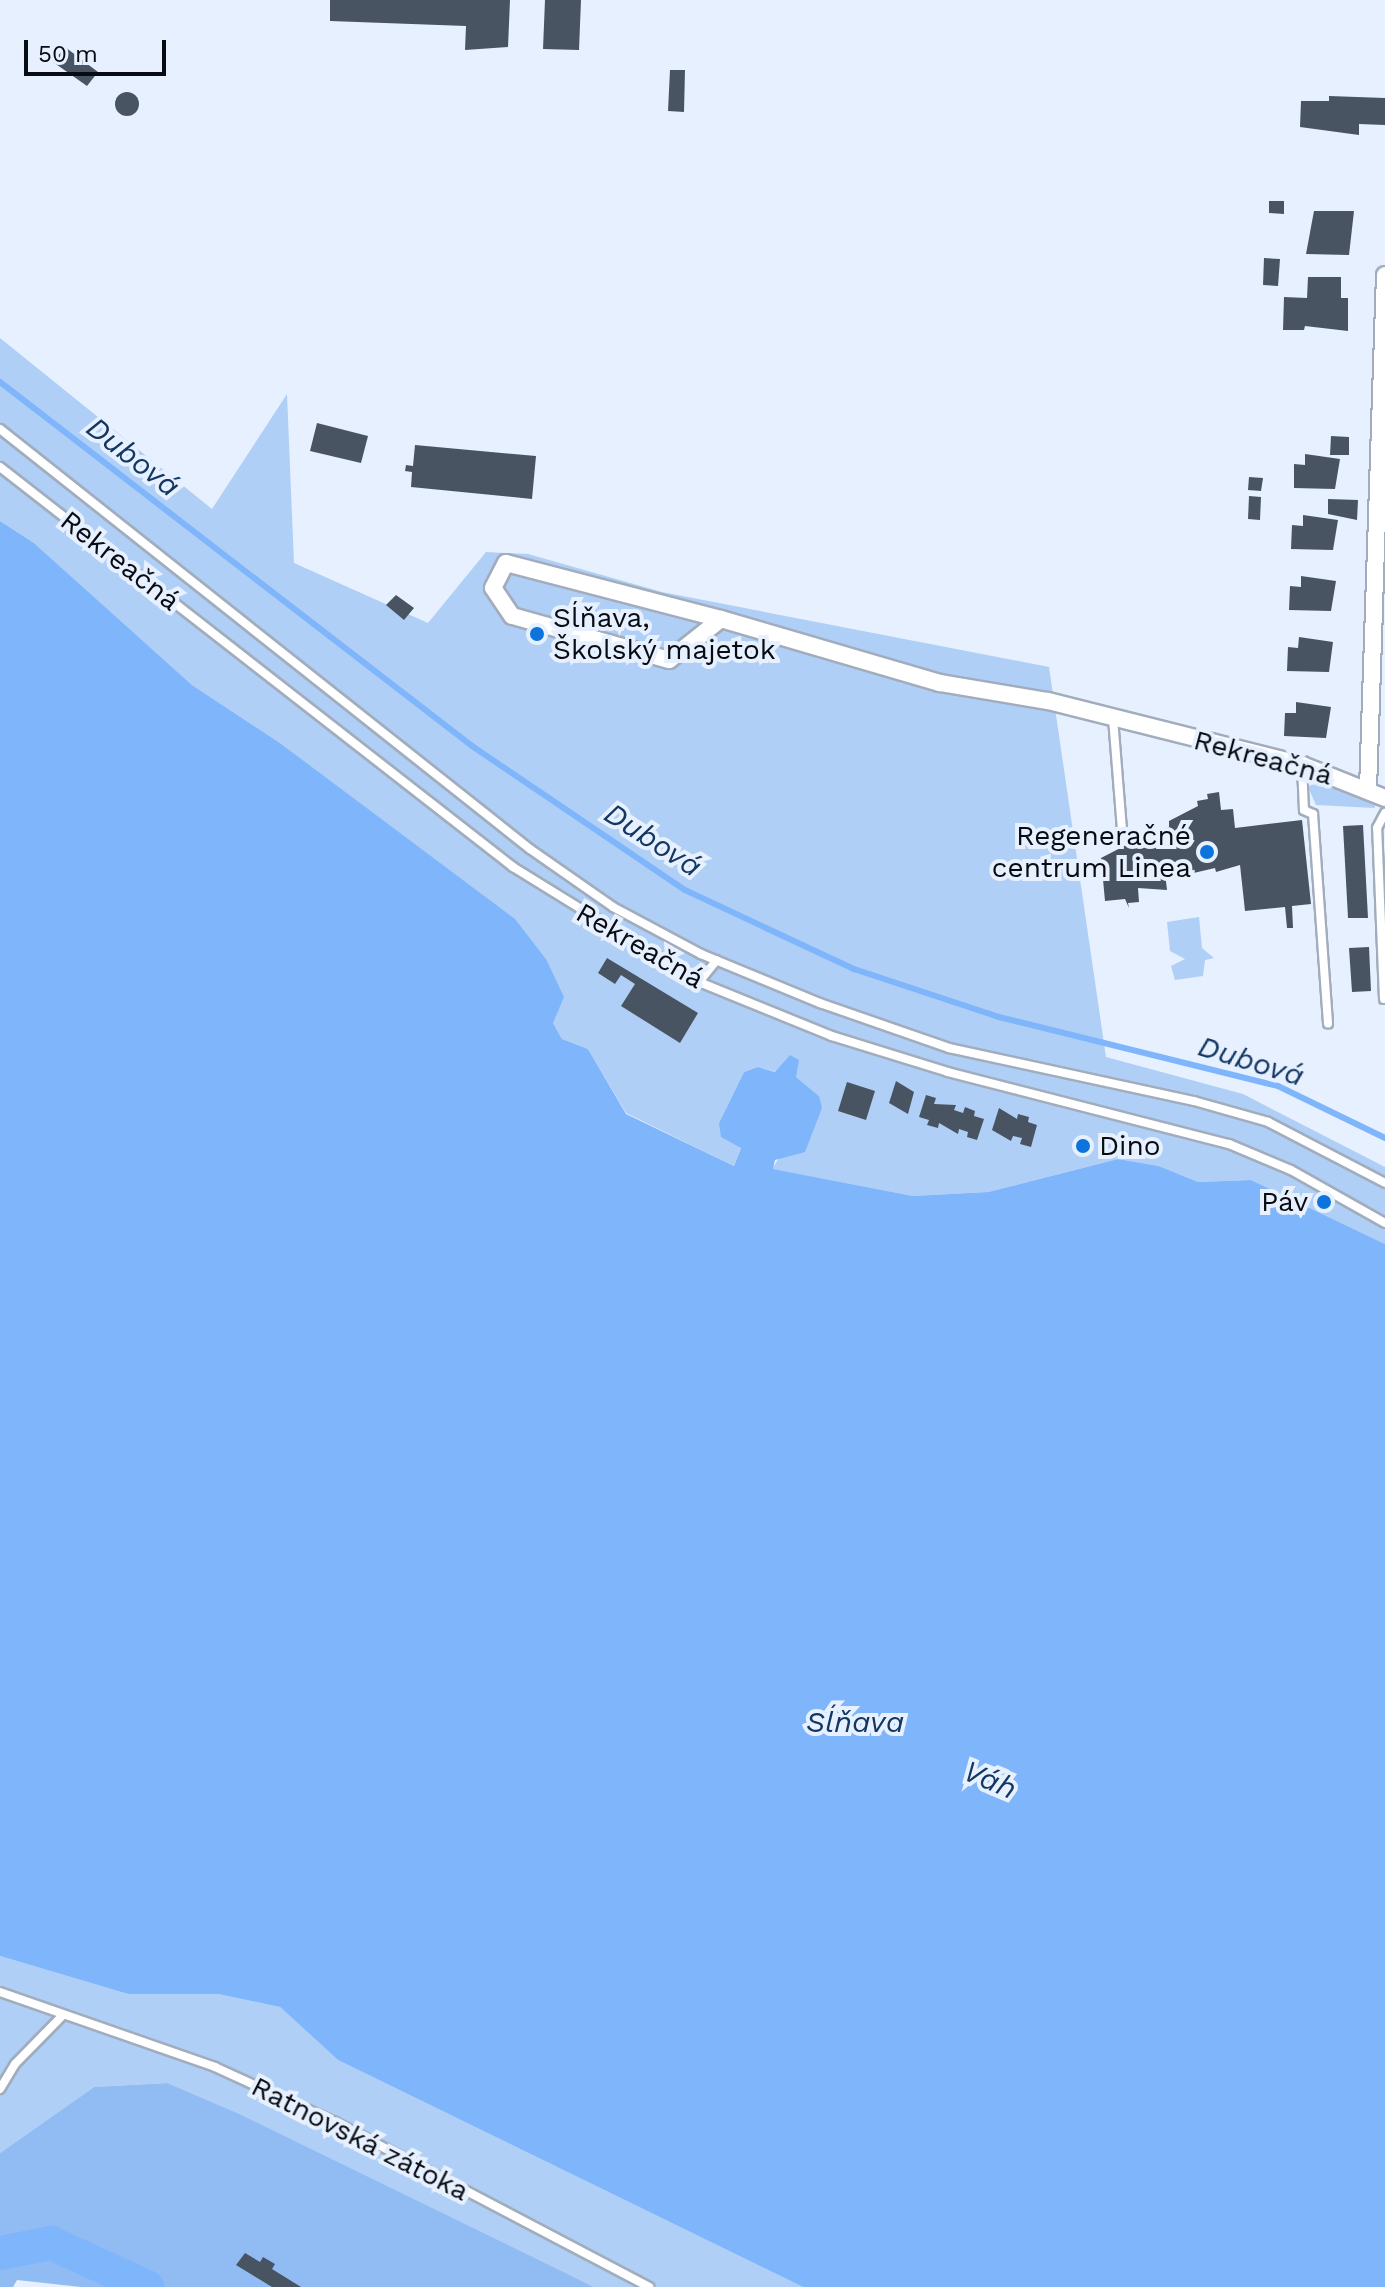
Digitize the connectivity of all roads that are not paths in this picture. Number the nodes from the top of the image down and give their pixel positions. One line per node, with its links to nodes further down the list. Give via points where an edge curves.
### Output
1 (1385, 275): 2 (street)
2 (1383, 422): 6 (street)
3 (0, 429): 13 (lane, via 530,849 613,907)
4 (0, 467): 14 (lane, Rekreačná, via 513,867)
5 (721, 619): 5 (street, Rekreačná, via 506,563 493,588 512,616 669,660); 7 (street, Rekreačná, via 940,683)
6 (1379, 629): 9 (street)
7 (1113, 718): 8 (street, Rekreačná); 12 (lane)
8 (1302, 765): 9 (street, Rekreačná); 16 (lane, via 1304,810 1313,814)
9 (1368, 790): 10 (street, Rekreačná)
10 (1385, 798)
11 (1385, 813): 15 (lane, via 1377,828)
12 (1122, 829)
13 (717, 960): 14 (lane); 17 (lane, via 949,1048 1268,1122)
14 (699, 982): 18 (lane, Rekreačná, via 832,1036 948,1072 1229,1144 1291,1170)
15 (1384, 999)
16 (1328, 1023)
17 (1385, 1183)
18 (1385, 1223)
19 (0, 1992): 20 (lane, Ratnovská zátoka)
20 (61, 2017): 21 (lane, via 51,2033 15,2064); 22 (lane, Ratnovská zátoka, via 215,2067 335,2122)
21 (0, 2089)
22 (649, 2287)

